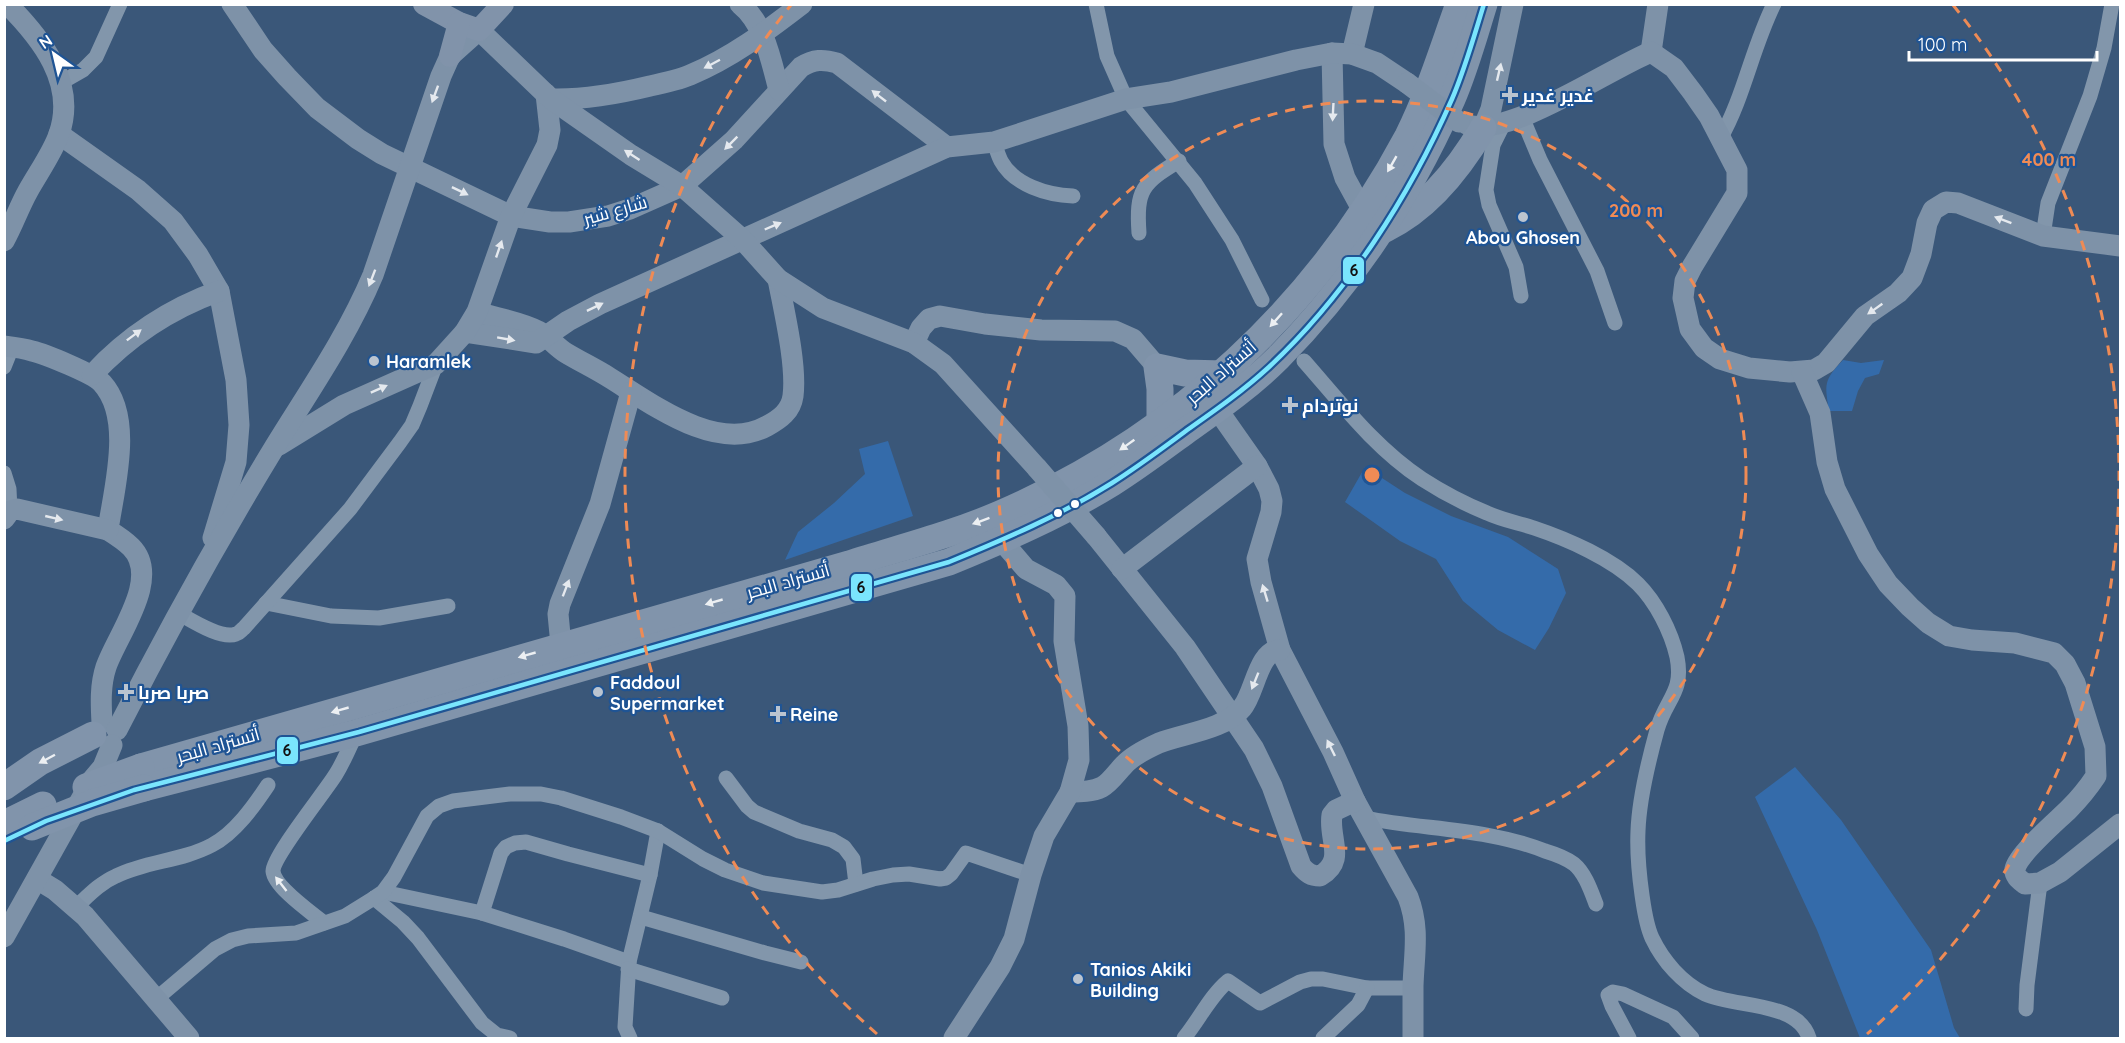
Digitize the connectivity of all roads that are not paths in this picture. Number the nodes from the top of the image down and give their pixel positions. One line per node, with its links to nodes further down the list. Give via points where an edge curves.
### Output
1 (7, 4): 21 (street, via 26,23)
2 (120, 4): 21 (street, via 96,57)
3 (232, 4): 33 (street, شارع شير, via 263,50 317,108 366,144)
4 (424, 4): 16 (main road)
5 (503, 4): 16 (main road)
6 (740, 4): 17 (street)
7 (802, 4): 17 (street)
8 (1096, 4): 24 (street, via 1107,56)
9 (1364, 4): 19 (street)
10 (1459, 4): 36 (highway, أتستراد البحر, one-way to 36, via 1419,112)
11 (1484, 4): 38 (highway, أتستراد البحر, via 1452,98)
12 (1513, 4): 25 (street, one-way to 12, via 1491,109)
13 (1658, 4): 18 (street)
14 (1774, 4): 28 (street)
15 (2112, 4): 40 (street, via 2090,96 2048,204)
16 (469, 26): 20 (main road); 23 (street)
17 (762, 34): 22 (street); 23 (street, one-way to 23, via 688,76 577,100)
18 (1651, 51): 25 (street); 28 (street, via 1674,68)
19 (1342, 54): 24 (street, via 1296,60 1171,92); 25 (street, bridge, via 1377,63 1407,83); 36 (street, one-way to 36, via 1334,144 1345,178)
20 (450, 56): 33 (street, one-way to 33)
21 (62, 82): 27 (street, via 65,103)
22 (779, 90): 26 (street, شارع شير, one-way to 22, via 837,63 824,59 801,68); 34 (street, شارع شير, one-way to 34, via 734,140)
23 (548, 97): 34 (street, one-way to 23); 37 (street, via 547,145)
24 (1126, 99): 29 (street); 32 (street)
25 (1492, 122): 38 (highway, via 1445,181 1405,219); 46 (street, via 1493,145 1486,190 1516,267); 49 (street, via 1540,159 1597,271)
26 (925, 132): 30 (street); 31 (street)
27 (59, 134): 42 (street); 45 (street, via 138,190 173,221)
28 (1720, 139): 58 (street, via 1737,170 1737,193 1685,281 1683,298 1690,329 1704,348 1720,359 1749,368)
29 (994, 142): 30 (street); 35 (street, via 1000,160 1017,178 1042,191)
30 (947, 147): 31 (street)
31 (926, 156): 41 (street, one-way to 31)
32 (1179, 161): 39 (street, via 1145,186 1139,199); 47 (street, via 1232,240)
33 (409, 167): 37 (street, شارع شير, one-way to 37); 61 (street, one-way to 61, via 360,307)
34 (682, 186): 37 (street, شارع شير, via 630,209 589,220 550,222); 41 (street)
35 (1073, 196)
36 (1363, 211): 59 (highway, أتستراد البحر, one-way to 59, via 1302,291)
37 (511, 216): 48 (street, one-way to 37)
38 (1381, 231): 64 (highway, أتستراد البحر, via 1322,311 1277,359)
39 (1139, 233)
40 (2043, 236): 43 (street); 58 (street, one-way to 58, via 1958,203 1939,205 1928,223 1911,278 1898,293 1864,316 1826,363)
41 (742, 239): 44 (street); 51 (street, one-way to 41, via 582,314)
42 (4, 241)
43 (2121, 246)
44 (778, 279): 52 (street, via 823,308); 62 (street, via 794,381 789,409 776,421 757,432 716,433 688,423)
45 (219, 291): 60 (street, one-way to 45, via 149,324); 72 (street, via 236,380 239,426 236,462)
46 (1521, 296)
47 (1262, 300)
48 (477, 312): 50 (street); 51 (street, via 538,330)
49 (1615, 323)
50 (465, 332): 51 (street, one-way to 51, via 532,344); 55 (street)
51 (546, 338): 62 (street)
52 (914, 344): 57 (street, via 929,319 940,316 1041,330 1115,331 1133,339); 73 (street, bridge, via 943,364)
53 (8, 346): 56 (street); 60 (street, via 33,351)
54 (1304, 361): 121 (street, via 1377,443 1421,478 1488,514 1568,542 1613,565 1637,583 1653,602 1676,653 1679,672 1676,692 1657,728 1638,832 1638,866 1651,937 1665,962 1704,993 1789,1016 1804,1027)
55 (436, 364): 63 (street, one-way to 55); 74 (street, via 412,425 350,509)
56 (4, 367)
57 (1157, 367): 59 (highway, via 1185,374); 65 (highway)
58 (1802, 372): 96 (street, via 1820,413 1835,489 1888,584 1922,618 1949,636 2015,643 2054,653 2075,683 2095,747 2096,776 2015,867 2015,873 2025,884)
59 (1223, 374): 65 (highway, أتستراد البحر)
60 (92, 375): 70 (street, via 111,396 118,417 120,448)
61 (315, 385): 63 (street, via 322,398); 66 (street)
62 (631, 392): 77 (street, one-way to 62, via 560,604 600,504)
63 (344, 405): 66 (street)
64 (1216, 410): 67 (street); 71 (highway, أتستراد البحر, via 1111,483)
65 (1160, 423): 77 (highway, أتستراد البحر, one-way to 77, via 1068,481 997,515 849,564)
66 (274, 449): 72 (street)
67 (1257, 466): 73 (street); 78 (street, one-way to 67, via 1258,568 1258,552 1272,507 1269,489)
68 (4, 473): 69 (street, via 9,489)
69 (7, 515): 70 (street, one-way to 70, via 17,509)
70 (108, 530): 81 (street, via 138,556 142,583 105,669 101,687)
71 (1001, 540): 80 (highway, أتستراد البحر, via 949,562); 86 (street, via 1026,569 1056,585 1065,596 1064,641 1080,745)
72 (209, 560): 76 (street)
73 (1122, 569): 79 (street)
74 (266, 603): 75 (street, via 331,616 368,618 402,616); 76 (street, via 237,634 212,631)
75 (448, 606)
76 (178, 613): 81 (street)
77 (561, 645): 82 (highway, أتستراد البحر, one-way to 82)
78 (1280, 650): 79 (street, one-way to 79, via 1265,656 1247,701); 87 (street, one-way to 78)
79 (1233, 717): 86 (street, via 1159,744 1126,762 1104,786); 87 (street, via 1272,786 1307,873 1320,876 1332,867 1332,815 1336,810)
80 (356, 733): 82 (highway, أتستراد البحر); 103 (street, one-way to 80, via 283,889 273,871 281,852 336,774)
81 (104, 735): 85 (highway, one-way to 85, via 40,762); 95 (street, via 90,764 92,780)
82 (143, 778): 88 (highway, أتستراد البحر, bridge, via 92,803)
83 (726, 778): 97 (street, via 754,812 838,842 853,859)
84 (268, 785): 100 (street, via 240,821 212,845 116,875)
85 (4, 787)
86 (1070, 792): 94 (street, via 1044,836)
87 (1360, 810): 99 (street, via 1399,825 1476,832 1528,844 1564,858 1576,865); 108 (street, via 1414,914)
88 (37, 816): 89 (highway, أتستراد البحر); 92 (highway, أتستراد البحر)
89 (4, 824)
90 (2121, 824): 96 (street)
91 (658, 831): 93 (street); 97 (street, via 725,870 763,883 822,892); 98 (street, via 541,794 453,801 427,816 394,877)
92 (4, 841)
93 (650, 874): 101 (street, via 526,842 515,843 501,853); 102 (street)
94 (1031, 875): 97 (street, via 966,853 946,878 909,874); 115 (street, via 1014,939)
95 (37, 879): 100 (street); 104 (street)
96 (2040, 883): 111 (street)
97 (856, 884)
98 (378, 895): 101 (street); 103 (street, via 345,916); 113 (street, via 418,938 482,1023 497,1035)
99 (1596, 904)
100 (76, 907): 110 (street)
101 (482, 913): 106 (street)
102 (641, 917): 105 (street); 106 (street)
103 (324, 923): 110 (street, via 296,933 232,940 215,949)
104 (4, 937)
105 (801, 962)
106 (629, 965): 109 (street); 114 (street, via 625,1027)
107 (1367, 988): 108 (street); 116 (street, via 1311,979 1260,1003 1228,981 1216,990); 117 (street, via 1358,1005)
108 (1413, 988): 118 (street)
109 (722, 998)
110 (156, 999): 112 (street)
111 (2026, 1009)
112 (187, 1037)
113 (510, 1038)
114 (630, 1038)
115 (954, 1038)
116 (1184, 1038)
117 (1323, 1038)
118 (1413, 1038)
119 (1629, 1038): 120 (street, via 1608,995 1613,992 1673,1017)
120 (1692, 1038)
121 (1809, 1038)

